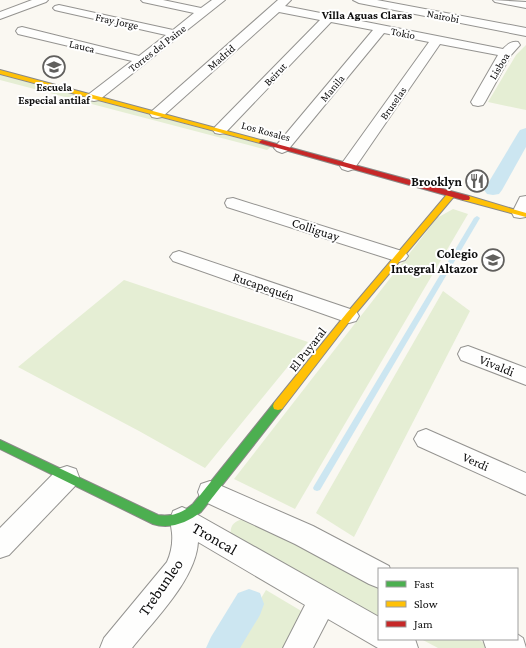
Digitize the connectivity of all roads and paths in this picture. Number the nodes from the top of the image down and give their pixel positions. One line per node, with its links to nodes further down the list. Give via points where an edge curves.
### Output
1 (12, 0): 8 (street)
2 (42, 0): 12 (street)
3 (147, 0): 11 (street)
4 (219, 0): 11 (street, Torres del Paine)
5 (359, 0): 16 (street, Nairobi)
6 (499, 0): 9 (street)
7 (281, 4): 13 (street, Tokio); 24 (street, Madrid)
8 (0, 5)
9 (526, 5)
10 (58, 8): 17 (street, Fray Jorge)
11 (204, 12): 17 (street, Torres del Paine)
12 (0, 16)
13 (329, 18): 14 (street, Tokio); 25 (street, Beirut)
14 (381, 28): 18 (street, Tokio); 26 (street, Manila)
15 (22, 31): 20 (street, Lauca)
16 (526, 33): 19 (street, Lisboa)
17 (176, 34): 20 (street, Torres del Paine)
18 (437, 40): 19 (street, Tokio); 27 (street, Bruselas)
19 (506, 53): 23 (street, Lisboa)
20 (142, 60): 22 (street, Torres del Paine)
21 (0, 72): 22 (street, Los Rosales)
22 (94, 97): 24 (street, Los Rosales)
23 (478, 102)
24 (157, 114): 25 (street, Los Rosales)
25 (220, 130): 26 (street, Los Rosales)
26 (282, 148): 27 (street, Los Rosales)
27 (348, 166): 28 (street, Los Rosales)
28 (452, 194): 30 (street, Los Rosales); 31 (street, El Puyaral)
29 (233, 203): 31 (street, Colliguay)
30 (524, 210)
31 (399, 256): 33 (street, El Puyaral)
32 (179, 257): 33 (street, Rucapequén)
33 (349, 316): 40 (street, El Puyaral)
34 (468, 354): 35 (street, Vivaldi)
35 (526, 377)
36 (426, 439): 39 (street, Verdi)
37 (0, 444): 38 (street, Troncal)
38 (68, 477): 41 (street, Troncal, via 157,520); 42 (street)
39 (526, 484)
40 (210, 492): 41 (street, El Puyaral, via 197,508); 43 (street, via 304,535)
41 (182, 519): 44 (street, Troncal); 48 (street, Trebunleo, via 186,532 186,546 176,571)
42 (0, 546)
43 (378, 575)
44 (323, 600): 45 (street, Troncal); 49 (street)
45 (378, 632)
46 (391, 640): 50 (street)
47 (499, 640): 51 (street)
48 (114, 648)
49 (298, 648)
50 (404, 648)
51 (513, 648)

